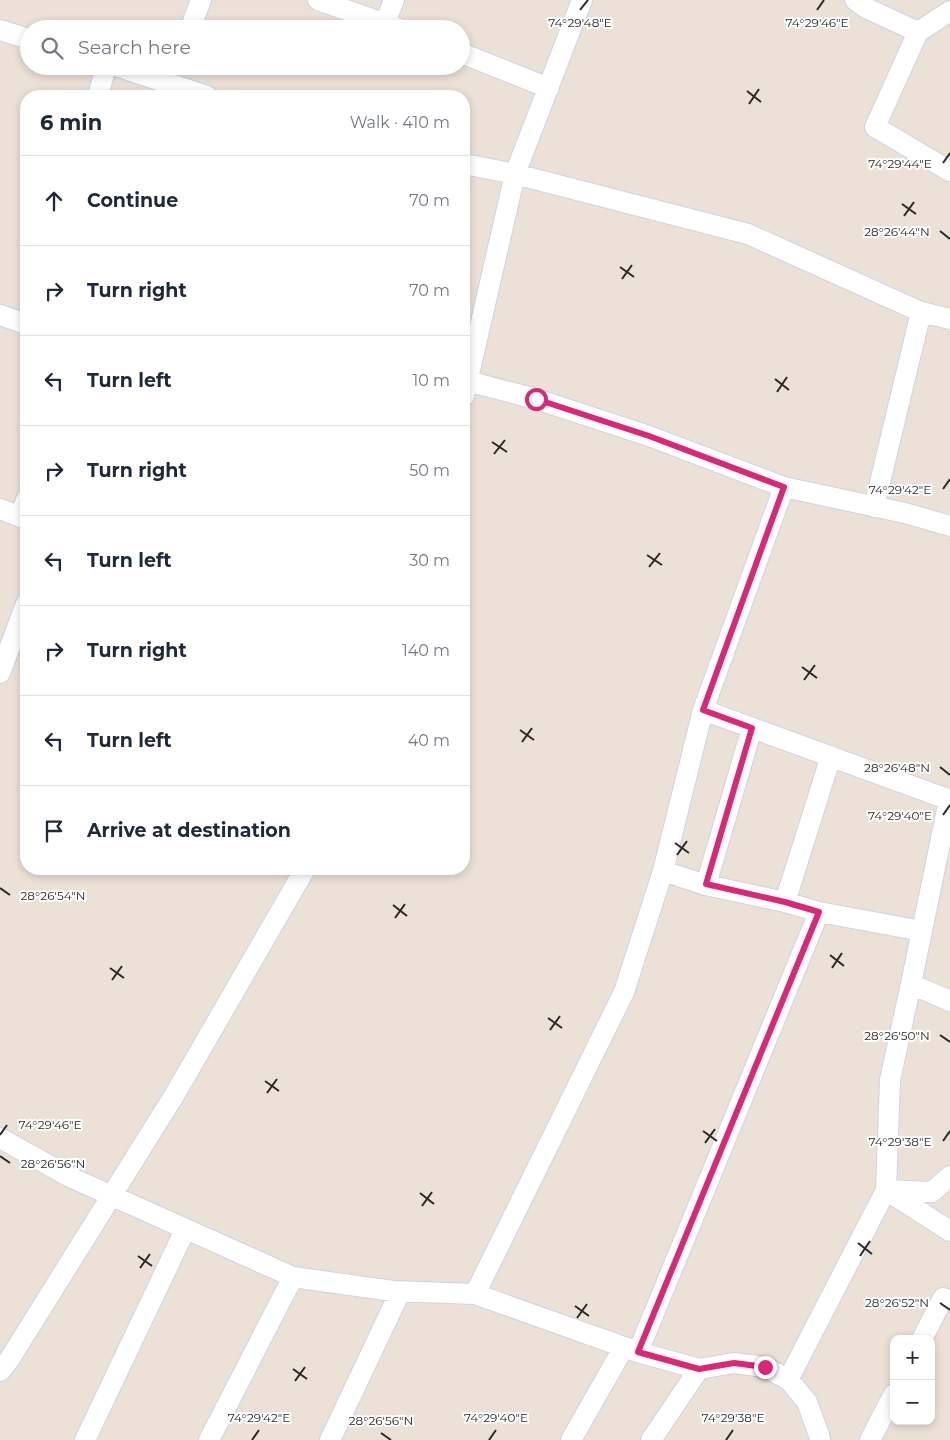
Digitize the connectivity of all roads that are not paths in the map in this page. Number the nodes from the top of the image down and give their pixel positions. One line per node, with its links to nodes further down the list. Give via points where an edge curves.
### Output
1 (201, 0): 7 (street)
2 (318, 0): 8 (street)
3 (394, 0): 9 (street)
4 (582, 0): 16 (street)
5 (855, 0): 11 (street)
6 (950, 11): 11 (street)
7 (193, 20)
8 (376, 20)
9 (393, 20)
10 (0, 30): 12 (street)
11 (918, 32): 20 (street, via 875,127)
12 (20, 36)
13 (470, 57): 16 (street)
14 (104, 75): 17 (street)
15 (172, 75): 18 (street)
16 (549, 88): 21 (street)
17 (100, 90)
18 (197, 90)
19 (470, 165): 21 (street)
20 (950, 171)
21 (515, 174): 22 (street, via 748,234); 26 (street)
22 (921, 312): 24 (street); 29 (street)
23 (0, 316): 25 (street)
24 (950, 319)
25 (20, 322)
26 (470, 368)
27 (470, 390): 28 (street, via 536,399 649,436)
28 (784, 487): 29 (street); 35 (street)
29 (874, 506): 32 (street)
30 (0, 509): 31 (street)
31 (20, 512)
32 (950, 526)
33 (20, 620): 34 (street)
34 (0, 673)
35 (703, 710): 36 (street); 39 (street)
36 (752, 728): 37 (street); 42 (street)
37 (831, 756): 38 (street); 43 (street)
38 (950, 800): 40 (street)
39 (663, 871): 42 (street); 56 (street, via 624,992)
40 (942, 874): 45 (street)
41 (302, 875): 51 (street, via 180,1086)
42 (706, 884): 43 (street)
43 (785, 902): 44 (street)
44 (819, 912): 45 (street); 59 (street)
45 (922, 930): 46 (street)
46 (912, 984): 47 (street); 50 (street, via 890,1080)
47 (950, 1001)
48 (0, 1138): 51 (street)
49 (950, 1176): 50 (street, via 932,1192)
50 (886, 1190): 53 (street); 62 (street)
51 (112, 1196): 52 (street); 61 (street)
52 (185, 1230): 54 (street); 64 (street)
53 (950, 1231)
54 (293, 1277): 55 (street); 65 (street)
55 (400, 1292): 56 (street); 66 (street)
56 (475, 1294): 59 (street)
57 (950, 1301): 58 (street, via 943,1298)
58 (924, 1335)
59 (631, 1349): 60 (street); 67 (street)
60 (699, 1369): 62 (street, via 734,1363 765,1367); 68 (street)
61 (0, 1371)
62 (788, 1380): 69 (street, via 807,1402)
63 (890, 1402): 70 (street)
64 (85, 1440)
65 (209, 1440)
66 (330, 1440)
67 (571, 1440)
68 (651, 1440)
69 (820, 1440)
70 (870, 1440)

